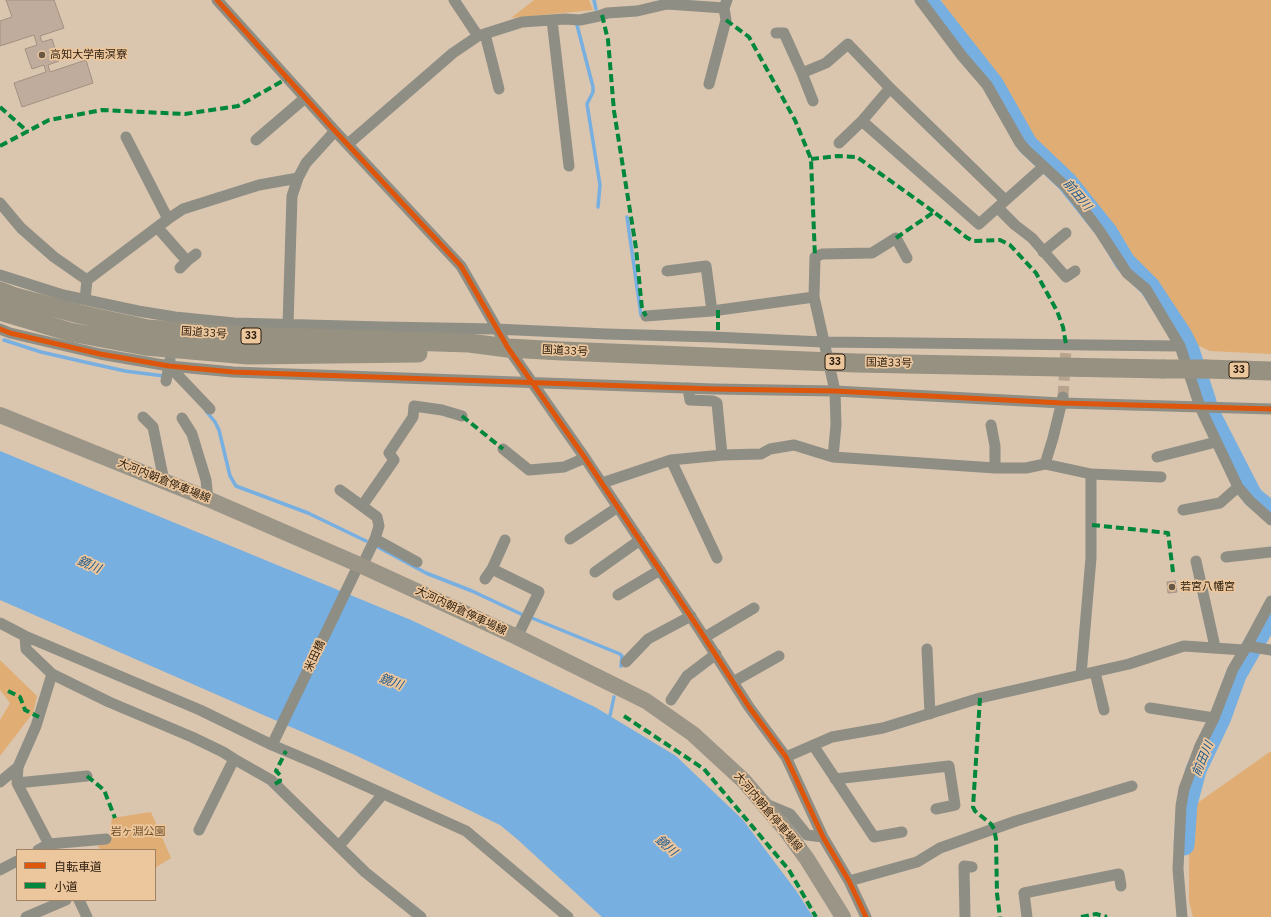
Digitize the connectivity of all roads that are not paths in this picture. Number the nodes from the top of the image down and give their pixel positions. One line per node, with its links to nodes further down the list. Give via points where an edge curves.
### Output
1 (217, 0): 15 (street)
2 (454, 0): 10 (street)
3 (648, 0): 4 (street, via 648,3)
4 (662, 0)
5 (687, 0): 7 (street)
6 (920, 0): 24 (street, via 962,56 987,84 1020,143)
7 (726, 4): 8 (street, via 667,4 637,11 607,13 580,20); 12 (street, via 726,20)
8 (552, 20): 10 (street, via 522,22); 23 (street)
9 (776, 33): 11 (street, via 784,33)
10 (481, 35): 14 (street); 21 (street, via 452,53)
11 (802, 73): 13 (street, via 826,63 848,44); 16 (street)
12 (708, 84)
13 (890, 88): 17 (street); 27 (street)
14 (499, 89)
15 (306, 98): 18 (street); 20 (street)
16 (813, 101)
17 (862, 121): 22 (street); 27 (street, via 979,224)
18 (336, 132): 21 (street); 25 (street, via 306,163)
19 (126, 137): 28 (street)
20 (256, 140)
21 (348, 144): 46 (street, via 461,266)
22 (839, 144)
23 (569, 166)
24 (1043, 167): 27 (street); 49 (street, via 1074,197 1127,273 1146,289)
25 (298, 178): 28 (street, via 258,185 183,209); 44 (street, via 292,196)
26 (0, 203): 37 (street, via 22,228 54,257)
27 (1001, 204): 31 (street, via 1015,225 1032,238)
28 (168, 219): 29 (street)
29 (157, 227): 33 (street); 37 (street)
30 (1066, 233): 31 (street)
31 (1043, 252): 35 (street, via 1066,278)
32 (907, 258): 39 (street, via 896,238 872,253 822,254 815,257)
33 (188, 261)
34 (667, 271): 41 (street, via 706,266)
35 (1075, 271)
36 (0, 275): 40 (street)
37 (87, 280): 40 (street)
38 (0, 291): 47 (highway, 国道33号 / 33, via 15,297 148,329)
39 (814, 297): 41 (street); 48 (street)
40 (85, 300): 47 (street)
41 (712, 310): 43 (street)
42 (0, 311): 47 (highway, 国道33号 / 33, via 70,332 128,344)
43 (646, 316)
44 (288, 325): 46 (street); 47 (street, via 234,323)
45 (0, 329): 47 (street, via 100,354)
46 (496, 329): 48 (street); 50 (street)
47 (172, 341): 50 (highway, 国道33号 / 33, via 247,336 469,343); 53 (street); 54 (street, via 233,372); 59 (street)
48 (823, 342): 49 (street, via 1066,347); 51 (street)
49 (1180, 346): 58 (street)
50 (508, 348): 51 (highway, 国道33号 / 33); 54 (street)
51 (828, 361): 52 (highway, 国道33号 / 33, bridge); 56 (street)
52 (1271, 371)
53 (166, 381)
54 (531, 382): 55 (street); 71 (street)
55 (688, 388): 56 (street); 68 (street, via 690,400 717,403)
56 (835, 390): 57 (street); 69 (street, via 836,424)
57 (1063, 400): 58 (street); 73 (street)
58 (1200, 407): 60 (street); 66 (street)
59 (210, 409)
60 (1271, 409)
61 (0, 414): 77 (main road, 大河内朝倉停車場線)
62 (462, 416): 82 (street, via 414,406 413,417 389,453 394,460)
63 (143, 417): 77 (street, via 153,427)
64 (182, 418): 81 (street, via 192,434 206,480)
65 (991, 424): 74 (street)
66 (1216, 442): 70 (street); 79 (street)
67 (503, 449): 71 (street, via 529,470 564,467)
68 (722, 455): 69 (street, via 761,454 770,449 794,445); 72 (street)
69 (833, 457): 74 (street)
70 (1157, 457)
71 (585, 458): 78 (street)
72 (671, 460): 78 (street); 92 (street)
73 (1045, 464): 74 (street, via 1026,468); 75 (street)
74 (995, 468)
75 (1091, 474): 76 (street); 117 (street, via 1091,558)
76 (1161, 477)
77 (164, 481): 81 (main road, 大河内朝倉停車場線)
78 (602, 483): 83 (street)
79 (1238, 487): 84 (street, via 1220,503); 85 (street)
80 (340, 490): 82 (street)
81 (208, 499): 95 (main road, 大河内朝倉停車場線)
82 (362, 506): 86 (street, 米田橋, via 377,517 379,526)
83 (618, 507): 87 (street); 89 (street)
84 (1183, 510)
85 (1271, 520)
86 (375, 539): 94 (street); 95 (street, 米田橋)
87 (570, 539)
88 (505, 540): 96 (street)
89 (640, 540): 97 (street); 98 (street)
90 (1271, 552): 91 (street)
91 (1226, 557)
92 (717, 558)
93 (1196, 561): 108 (street)
94 (417, 562)
95 (358, 568): 106 (main road, 大河内朝倉停車場線); 124 (street, 米田橋)
96 (492, 569): 99 (street); 106 (street, via 539,592)
97 (660, 570): 100 (street); 103 (street)
98 (595, 572)
99 (485, 579)
100 (618, 595)
101 (1271, 601): 109 (street)
102 (754, 608): 107 (street)
103 (691, 616): 107 (street); 114 (street, via 648,639)
104 (0, 623): 105 (street)
105 (25, 636): 116 (street, via 26,649); 124 (street)
106 (517, 637): 135 (main road, 大河内朝倉停車場線, via 646,701 694,734 744,781)
107 (705, 638): 112 (street)
108 (1215, 647): 109 (street); 115 (street, via 1184,646)
109 (1249, 648): 111 (street); 123 (street, via 1233,669)
110 (927, 649): 122 (street)
111 (1271, 650)
112 (716, 654): 118 (street); 119 (street, via 687,676)
113 (778, 656): 118 (street)
114 (626, 662)
115 (1095, 672): 117 (street); 121 (street)
116 (52, 674): 127 (street, via 109,702 192,737); 128 (street, via 36,726)
117 (1080, 675): 122 (street, via 980,698)
118 (733, 682): 126 (street)
119 (671, 700)
120 (1150, 708): 123 (street)
121 (1104, 710)
122 (930, 714): 125 (street, via 883,728 832,737)
123 (1214, 718): 158 (street, via 1189,774 1181,806 1178,869)
124 (274, 741): 134 (street)
125 (813, 745): 126 (street); 130 (street)
126 (786, 757): 139 (street)
127 (234, 759): 137 (street); 141 (street, via 271,780)
128 (18, 767): 131 (street); 132 (street)
129 (87, 776): 132 (street)
130 (835, 778): 136 (street, via 950,766 955,805); 138 (street, via 874,837)
131 (0, 782)
132 (17, 783): 142 (street)
133 (1132, 786): 146 (street, via 1016,821 940,848 917,862)
134 (383, 794): 141 (street); 153 (street, via 466,831)
135 (763, 804): 139 (street, via 790,814 807,835); 154 (main road, 大河内朝倉停車場線, via 807,859)
136 (936, 809)
137 (199, 830)
138 (902, 832)
139 (823, 837): 146 (street)
140 (106, 839): 142 (street)
141 (339, 846): 152 (street, via 365,872)
142 (50, 847)
143 (16, 862): 145 (street)
144 (972, 867): 156 (street, via 964,866)
145 (0, 870)
146 (849, 881): 155 (street)
147 (1121, 886): 157 (street, via 1120,874 1024,893)
148 (64, 901): 150 (street)
149 (82, 901): 151 (street)
150 (26, 917)
151 (87, 917)
152 (421, 917)
153 (568, 917)
154 (843, 917)
155 (866, 917)
156 (965, 917)
157 (1027, 917)
158 (1182, 917)

